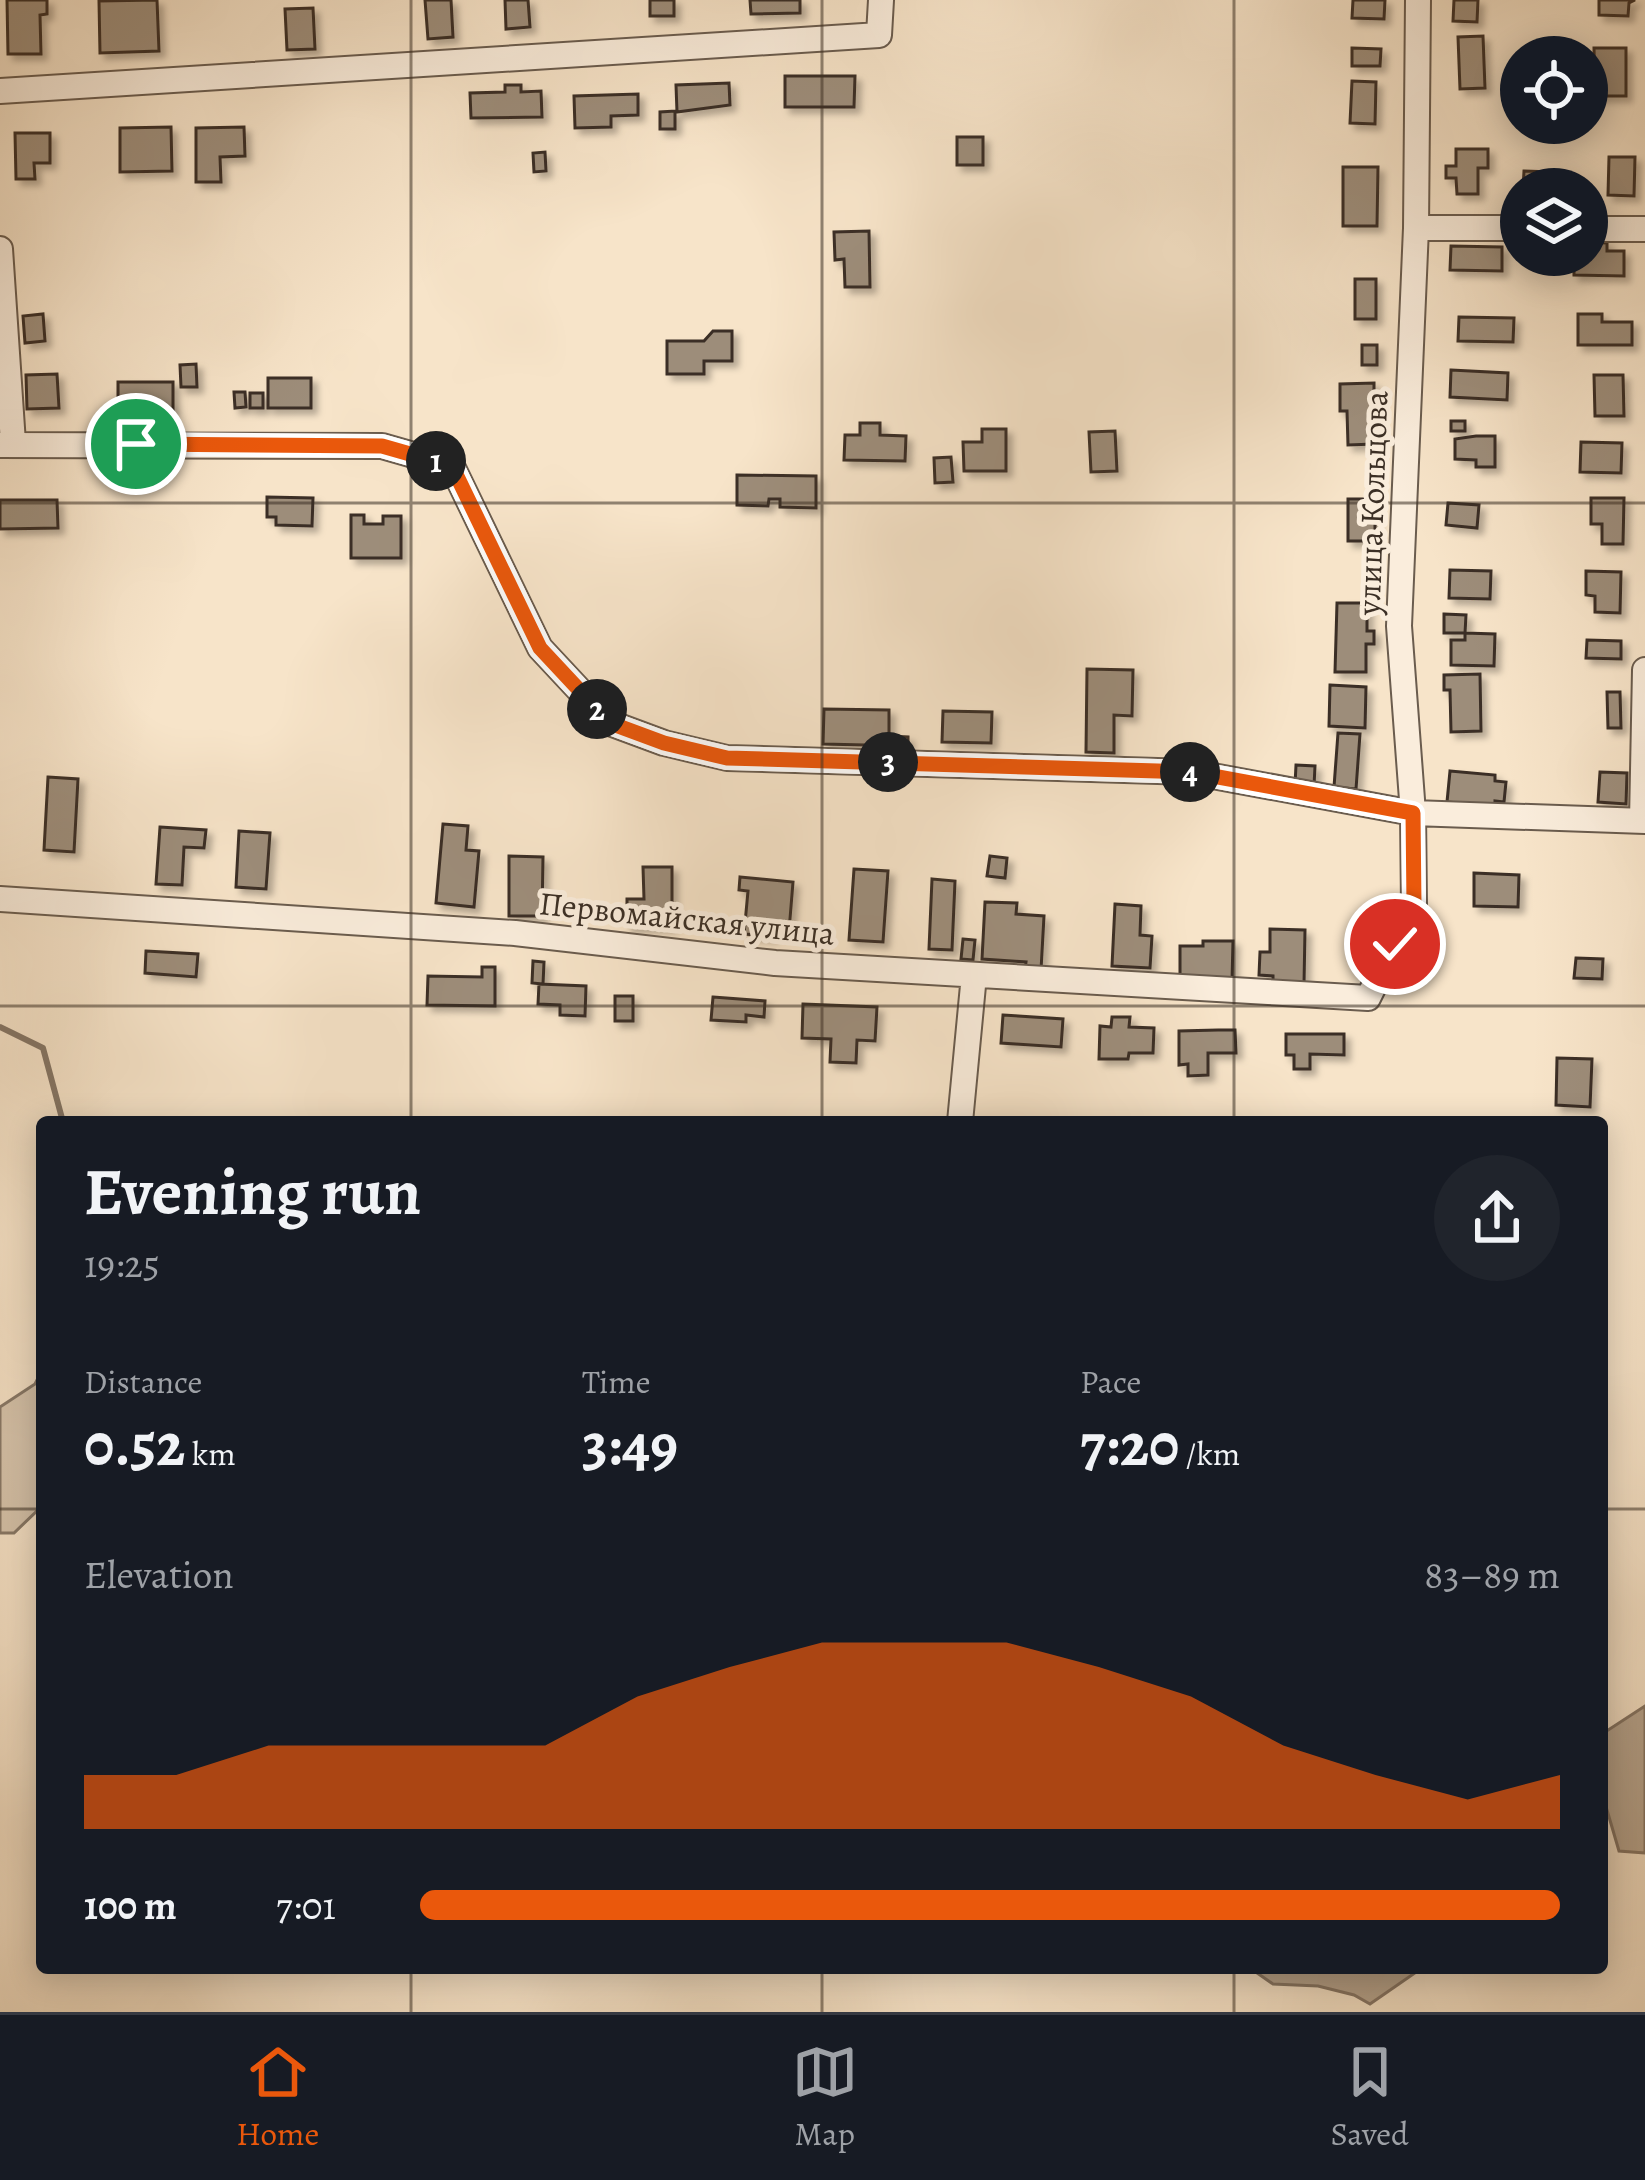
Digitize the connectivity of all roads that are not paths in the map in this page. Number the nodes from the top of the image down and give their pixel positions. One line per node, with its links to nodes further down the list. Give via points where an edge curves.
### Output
1 (881, 0): 3 (street, via 879,35)
2 (1418, 0): 4 (street, улица Кольцова)
3 (0, 91)
4 (1416, 228): 5 (street); 11 (street, улица Кольцова, via 1399,626)
5 (1500, 229)
6 (1608, 229): 7 (street)
7 (1645, 229)
8 (0, 249): 9 (street)
9 (7, 444): 11 (street, via 382,446 452,466 540,648 610,723 664,743 727,758 1191,772)
10 (1645, 670): 12 (street)
11 (1413, 813): 12 (street); 15 (street, улица Кольцова, via 1414,905)
12 (1644, 821)
13 (0, 899): 14 (street, Первомайская улица, via 515,933)
14 (974, 976): 15 (street, Первомайская улица); 16 (street)
15 (1368, 998)
16 (961, 1116)

